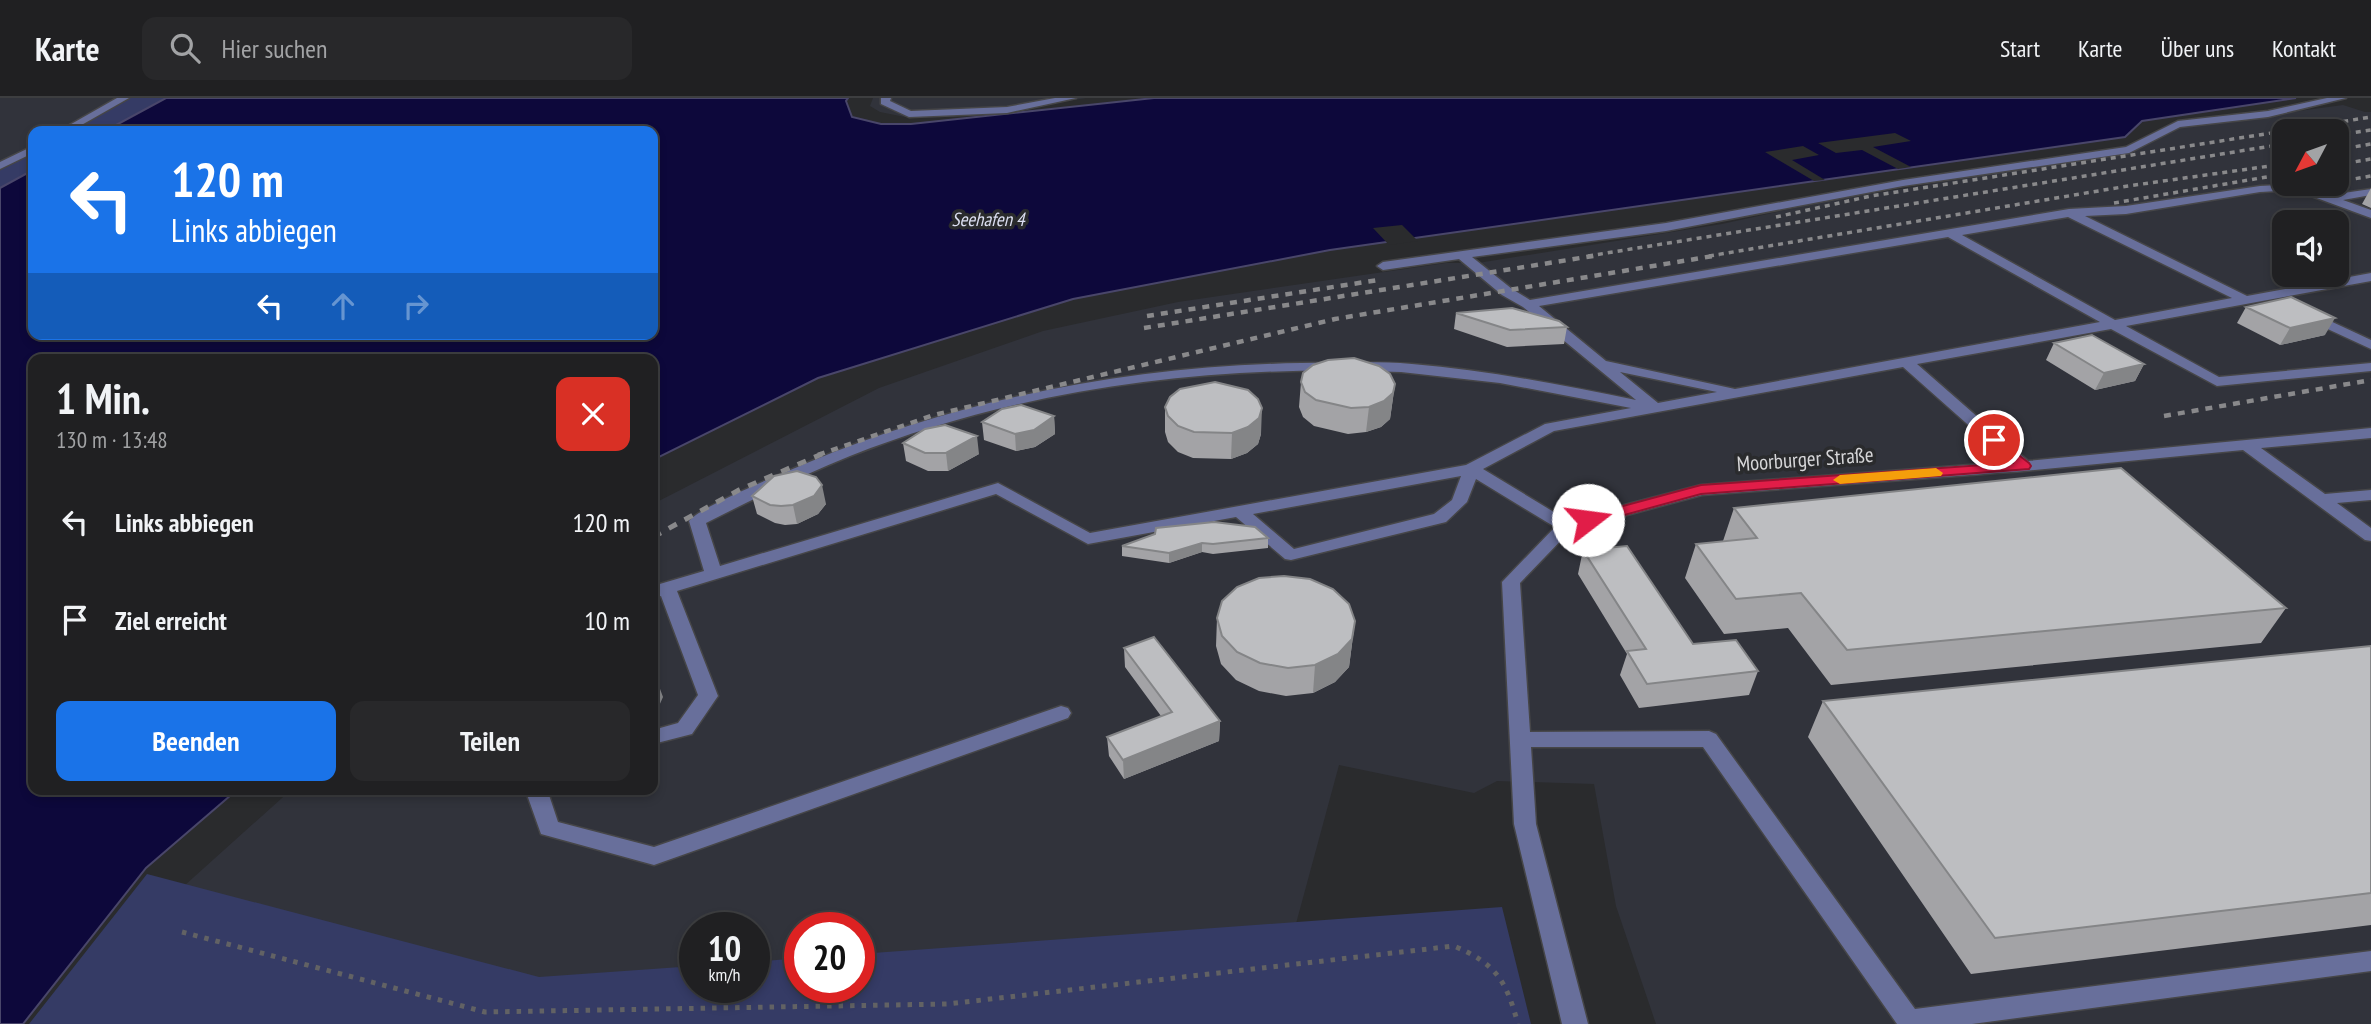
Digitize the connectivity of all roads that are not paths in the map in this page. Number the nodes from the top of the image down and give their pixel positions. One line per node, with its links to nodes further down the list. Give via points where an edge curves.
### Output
1 (124, 98): 5 (street)
2 (886, 98): 3 (street, via 885,102 909,114 1007,110)
3 (1071, 98)
4 (2341, 98): 13 (street, via 2268,114 2178,124 2129,150)
5 (73, 126)
6 (28, 152): 7 (street)
7 (0, 166)
8 (2371, 192): 9 (street)
9 (2331, 199): 10 (street, via 2297,187); 11 (street)
10 (2069, 213): 12 (street); 17 (street)
11 (2371, 214)
12 (1952, 234): 18 (street); 19 (street)
13 (1463, 256): 14 (street); 18 (street)
14 (1383, 266)
15 (2371, 277): 16 (street)
16 (2270, 295): 17 (street); 20 (street)
17 (2246, 300): 19 (street)
18 (1528, 304): 22 (street)
19 (2114, 324): 21 (street); 23 (street, via 2217,382)
20 (2371, 345)
21 (1906, 362): 24 (street); 28 (street)
22 (1599, 363): 24 (street); 25 (street)
23 (2371, 368)
24 (1740, 392): 25 (street)
25 (1656, 408): 29 (street, via 1550,427); 35 (street, via 1515,380 1409,368 1276,366 1189,373 1039,396 939,421 844,452 745,494 697,521)
26 (2371, 433): 27 (street, Moorburger Straße)
27 (2244, 443): 28 (street, Moorburger Straße); 31 (street)
28 (2024, 466): 33 (street, Moorburger Straße, via 1701,490)
29 (1471, 469): 32 (street); 32 (street, via 1459,502 1440,518 1291,555); 33 (street)
30 (2371, 495): 31 (street)
31 (2322, 499): 34 (street)
32 (1240, 512): 35 (street, via 1088,539 998,488)
33 (1565, 526): 39 (street, via 1511,582)
34 (2371, 536)
35 (714, 573): 36 (street)
36 (660, 590): 38 (street, via 708,696 685,729)
37 (1060, 713): 40 (street, via 654,856 549,828)
38 (658, 736)
39 (1520, 740): 42 (street, via 1709,739 1909,1021); 43 (street, via 1525,824)
40 (538, 795)
41 (2371, 961): 42 (street)
42 (1963, 1019)
43 (1575, 1024)

